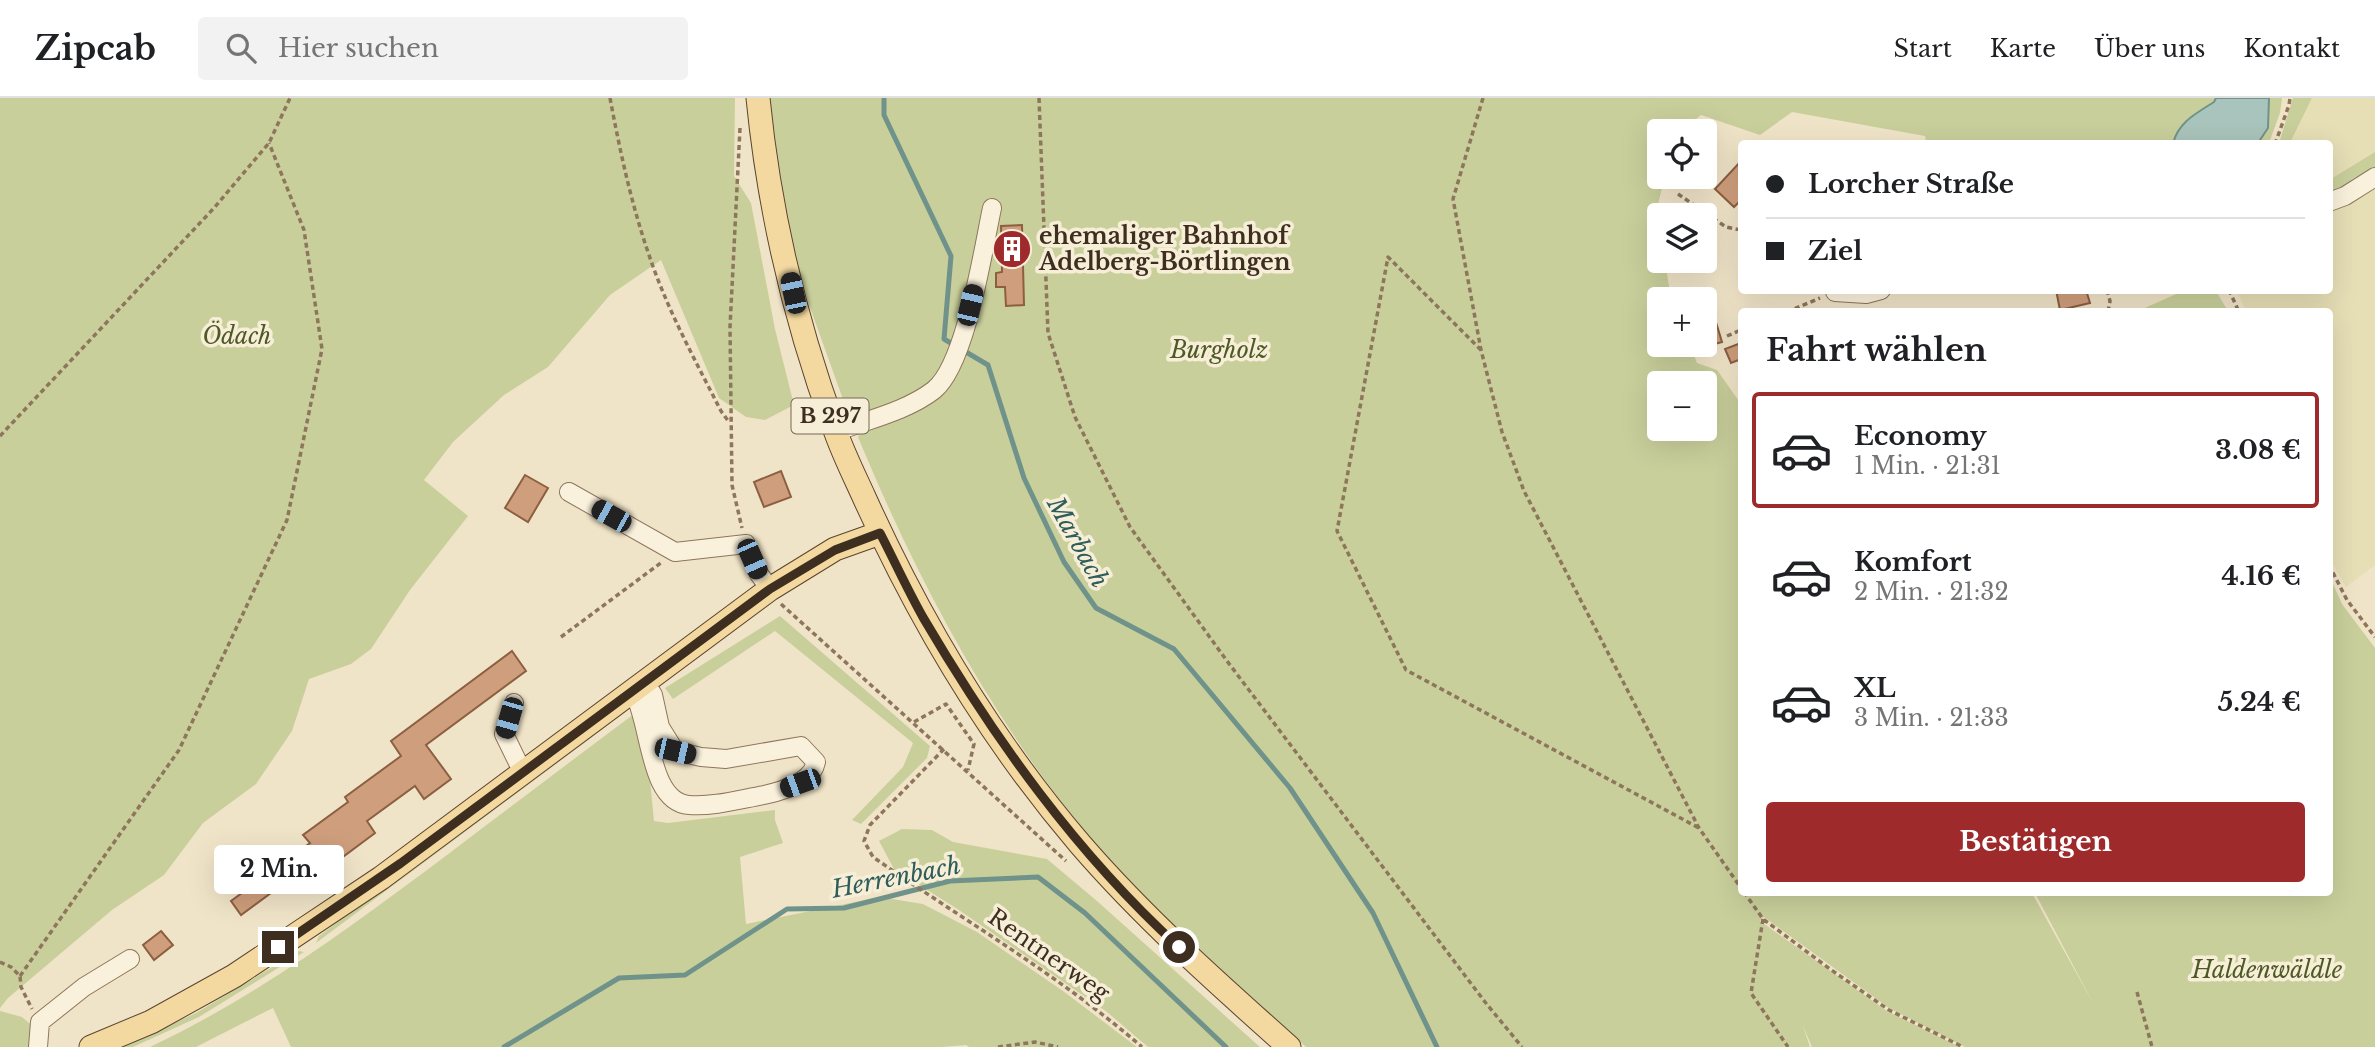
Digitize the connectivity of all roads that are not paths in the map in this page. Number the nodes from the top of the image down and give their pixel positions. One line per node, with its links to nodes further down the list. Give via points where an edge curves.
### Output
1 (758, 98): 5 (main road, B 297, via 765,165 793,293)
2 (2375, 177): 3 (street)
3 (2333, 200)
4 (992, 208): 5 (street, via 965,329 949,372 920,399)
5 (835, 432): 7 (main road, B 297)
6 (569, 492): 8 (street, via 675,552 746,544)
7 (880, 533): 8 (main road, via 835,550); 15 (main road, B 297, via 923,617 1028,779 1080,844 1161,930)
8 (776, 597): 9 (main road)
9 (639, 687): 9 (street, via 659,783 673,800 688,805 770,794 800,783 814,771 816,762 802,746 726,759 675,751 660,727 653,695); 11 (main road)
10 (514, 703): 11 (street, via 505,734)
11 (523, 773): 14 (main road, via 380,878 234,976 151,1022)
12 (130, 959): 13 (street, via 40,1022)
13 (38, 1047)
14 (91, 1047)
15 (1289, 1047)

